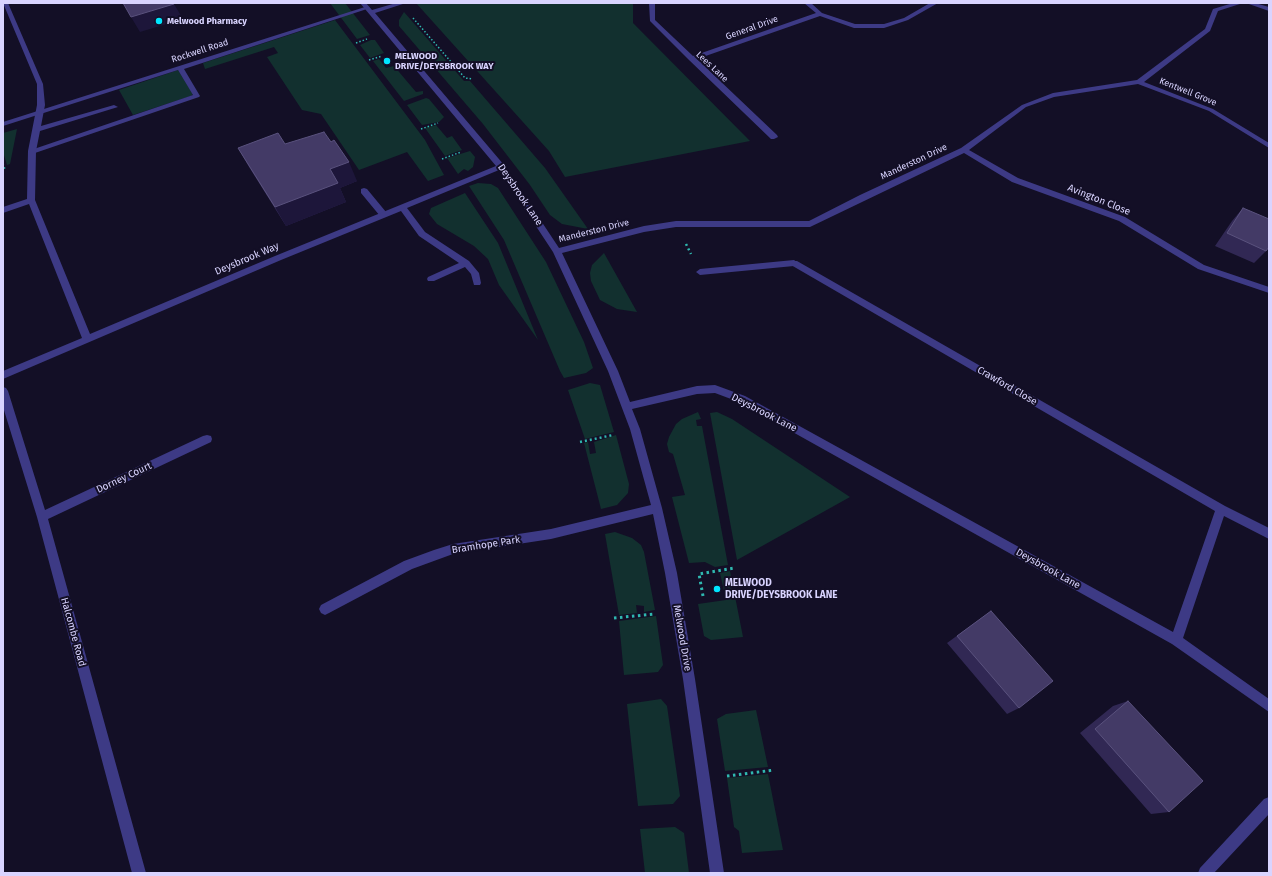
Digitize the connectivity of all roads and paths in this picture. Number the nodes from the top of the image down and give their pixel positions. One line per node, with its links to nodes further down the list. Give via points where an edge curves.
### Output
1 (5, 3): 18 (street, via 40,84)
2 (402, 3): 8 (street, Rockwell Road); 15 (path, via 465,78)
3 (652, 3): 12 (street, Lees Lane, via 652,20)
4 (807, 3): 10 (street)
5 (935, 3): 10 (street, via 906,19 884,26 854,26)
6 (1240, 3): 16 (street, Manderston Drive, via 1215,10 1208,30)
7 (1249, 3): 9 (street)
8 (367, 8): 14 (street, Rockwell Road); 26 (street, Deysbrook Lane)
9 (1267, 8)
10 (820, 14): 12 (street, General Drive)
11 (384, 56): 13 (path)
12 (691, 59): 21 (street, Lees Lane)
13 (369, 60)
14 (180, 68): 18 (street, Rockwell Road); 24 (street, via 197,96)
15 (473, 79)
16 (1139, 82): 22 (street, Kentwell Grove, via 1211,110); 23 (street, Manderston Drive, via 1053,95 1024,106)
17 (114, 107): 20 (street)
18 (40, 113): 19 (street, Rockwell Road); 20 (street)
19 (3, 124)
20 (37, 129): 24 (street)
21 (774, 137)
22 (1269, 146)
23 (964, 150): 33 (street, Manderston Drive, via 810,224); 39 (street, Avington Close, via 1015,180 1122,220 1201,267)
24 (32, 151): 29 (street)
25 (3, 164): 27 (path)
26 (501, 167): 30 (street, Deysbrook Way); 34 (street, Deysbrook Lane)
27 (5, 169)
28 (364, 191): 32 (street)
29 (31, 200): 31 (street); 40 (street)
30 (402, 207): 32 (street, Deysbrook Way); 35 (street, via 422,234)
31 (3, 210)
32 (383, 214): 40 (street, Deysbrook Way)
33 (676, 224): 34 (street, Manderston Drive, via 644,229); 36 (path)
34 (557, 251): 43 (street, Deysbrook Lane, via 613,371)
35 (466, 263): 37 (street); 38 (street, via 475,273)
36 (700, 272): 48 (street, Crawford Close, via 794,263)
37 (431, 279)
38 (477, 283)
39 (1269, 290)
40 (87, 339): 41 (street, Deysbrook Way)
41 (3, 375)
42 (3, 391): 49 (street, Halcombe Road)
43 (626, 407): 44 (street, Melwood Drive); 56 (street, Deysbrook Lane, via 697,390 714,389 742,399)
44 (635, 429): 46 (path); 47 (street, Melwood Drive)
45 (207, 439): 49 (street, Dorney Court)
46 (580, 442)
47 (657, 508): 53 (street, Bramhope Park, via 551,534 434,554 408,564); 54 (street, Melwood Drive)
48 (1221, 509): 50 (street, Crawford Close); 56 (street)
49 (42, 517): 61 (street, Halcombe Road)
50 (1269, 534)
51 (734, 568): 52 (path, via 699,574)
52 (703, 596)
53 (325, 609)
54 (677, 611): 55 (path); 59 (street, Melwood Drive)
55 (614, 618)
56 (1176, 640): 57 (street, Deysbrook Lane)
57 (1269, 706)
58 (774, 770): 59 (path)
59 (703, 778): 62 (street, Melwood Drive)
60 (1269, 804): 63 (street)
61 (139, 873)
62 (717, 873)
63 (1205, 873)

